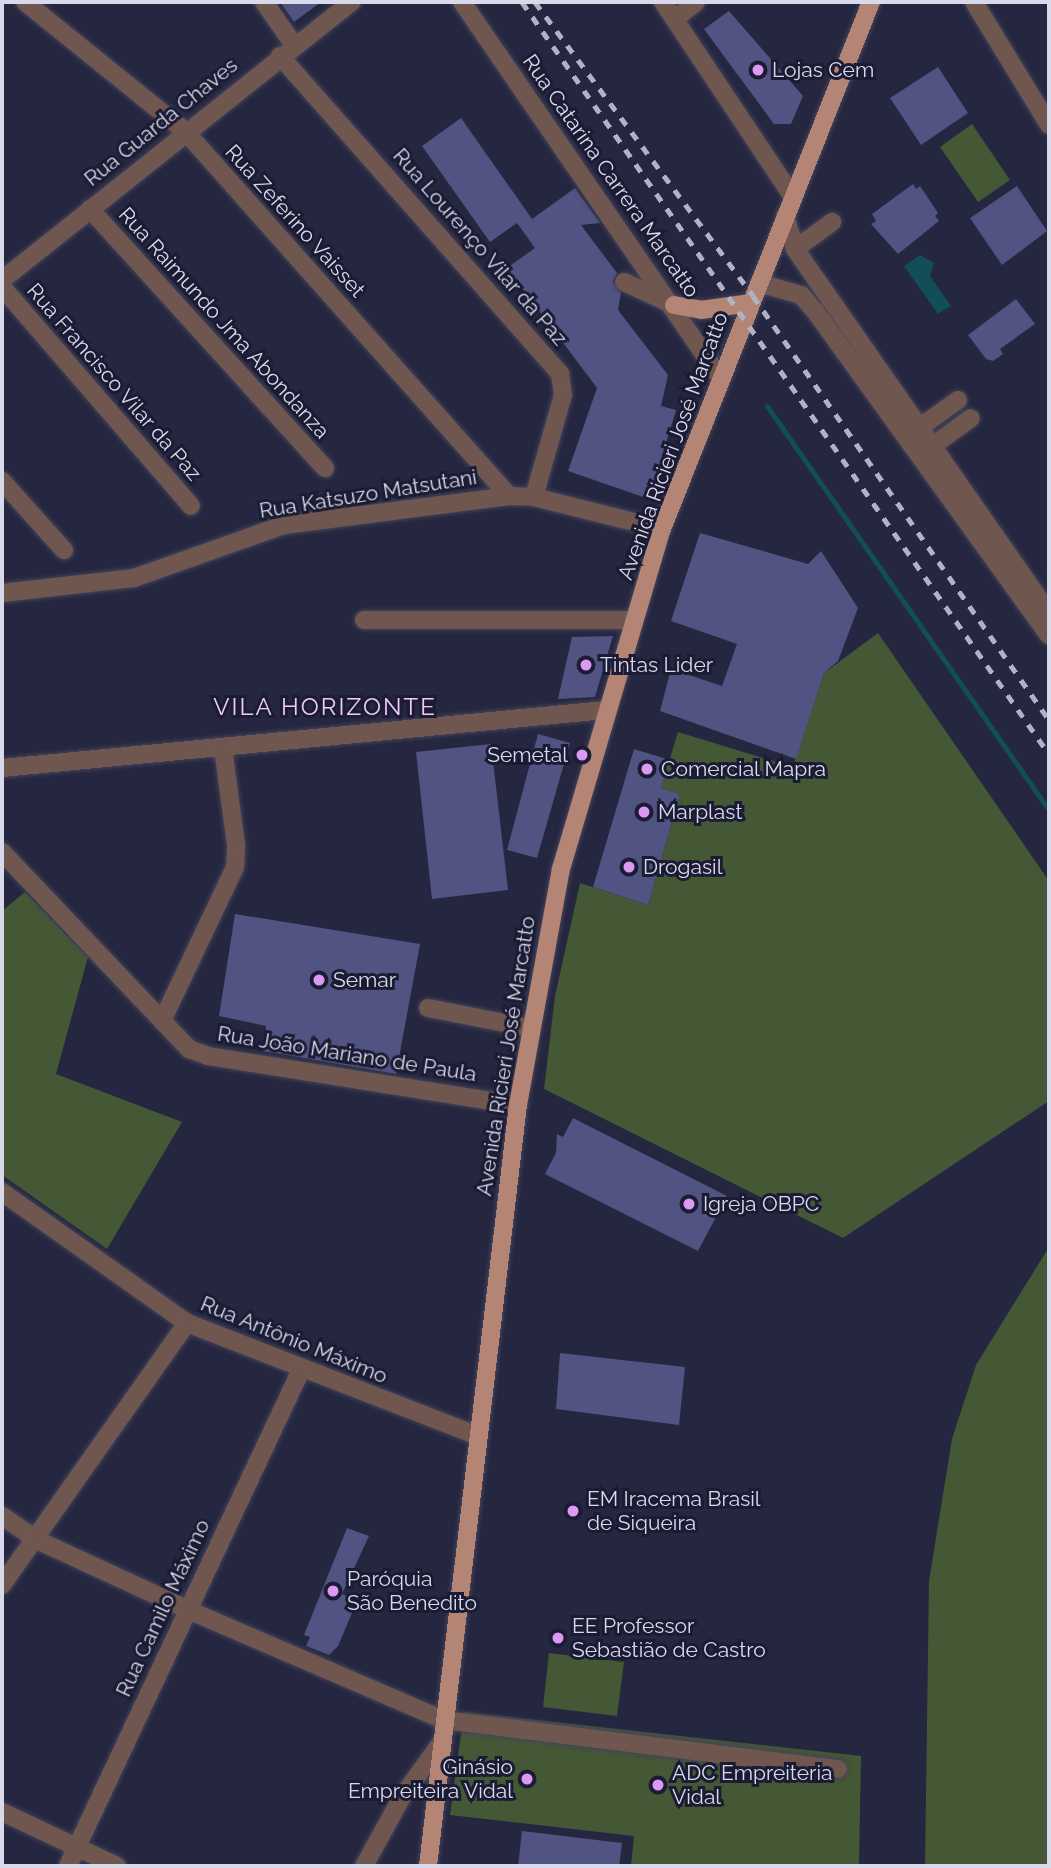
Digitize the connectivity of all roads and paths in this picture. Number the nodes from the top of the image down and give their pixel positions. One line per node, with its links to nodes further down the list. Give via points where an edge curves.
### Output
1 (24, 2): 13 (street, Rua Zeferino Vaisset)
2 (264, 2): 10 (street)
3 (352, 2): 10 (street, Rua Guarda Chaves)
4 (462, 2): 24 (street, Rua Catarina Carrera Marcatto)
5 (663, 2): 9 (street)
6 (696, 2): 9 (street)
7 (871, 2): 14 (main road, Avenida Ricieri José Marcatto)
8 (974, 2): 12 (street)
9 (675, 19): 14 (street)
10 (294, 45): 11 (street, Rua Guarda Chaves)
11 (280, 56): 13 (street, Rua Guarda Chaves); 34 (street, Rua Lourenço Vilar da Paz, via 560,374 563,395)
12 (1049, 125)
13 (185, 131): 15 (street, Rua Guarda Chaves); 33 (street, Rua Zeferino Vaisset)
14 (791, 194): 16 (main road, Avenida Ricieri José Marcatto); 21 (main road, Avenida Ricieri José Marcatto, via 778,211 761,255)
15 (90, 209): 19 (street, Rua Guarda Chaves); 30 (street, Rua Raimundo Jma Abondanza)
16 (785, 216): 18 (street); 21 (main road, Avenida Ricieri José Marcatto)
17 (832, 222): 18 (street)
18 (795, 249): 28 (street)
19 (2, 280)
20 (624, 282): 24 (street)
21 (759, 283): 23 (main road, Avenida Ricieri José Marcatto); 32 (street, via 801,295)
22 (2, 287): 35 (street, Rua Francisco Vilar da Paz)
23 (750, 303): 24 (main road, via 701,310); 25 (main road, Avenida Ricieri José Marcatto)
24 (674, 305): 25 (street, Rua Catarina Carrera Marcatto)
25 (720, 377): 36 (main road, Avenida Ricieri José Marcatto)
26 (958, 400): 28 (street)
27 (971, 418): 29 (street)
28 (919, 428): 29 (street)
29 (931, 447): 32 (street)
30 (325, 468)
31 (2, 481): 37 (street)
32 (952, 488): 39 (street); 42 (street)
33 (509, 496): 34 (street, Rua Katsuzo Matsutani); 38 (street, Rua Katsuzo Matsutani, via 284,526 134,578)
34 (534, 497): 36 (street, Rua Katsuzo Matsutani)
35 (191, 506)
36 (662, 529): 41 (main road, Avenida Ricieri José Marcatto)
37 (64, 550)
38 (2, 593)
39 (1049, 613)
40 (364, 620): 41 (street)
41 (635, 620): 43 (main road, Avenida Ricieri José Marcatto)
42 (1049, 636)
43 (606, 710): 44 (street); 49 (main road, Avenida Ricieri José Marcatto, via 561,869)
44 (223, 747): 45 (street); 48 (street, via 236,845 234,867)
45 (2, 768)
46 (2, 852): 48 (street, Rua João Mariano de Paula)
47 (428, 1008): 49 (street)
48 (162, 1021): 50 (street, Rua João Mariano de Paula, via 189,1049 208,1056)
49 (530, 1028): 50 (main road, Avenida Ricieri José Marcatto)
50 (518, 1105): 54 (main road, Avenida Ricieri José Marcatto)
51 (2, 1192): 52 (street, Rua Antônio Máximo)
52 (187, 1324): 53 (street, Rua Antônio Máximo); 56 (street)
53 (301, 1370): 54 (street, Rua Antônio Máximo); 58 (street, Rua Camilo Máximo)
54 (478, 1436): 59 (main road, Avenida Ricieri José Marcatto)
55 (2, 1516): 56 (street)
56 (37, 1540): 57 (street); 58 (street)
57 (2, 1585)
58 (186, 1609): 59 (street); 63 (street, Rua Camilo Máximo)
59 (444, 1720): 60 (main road, Avenida Ricieri José Marcatto); 61 (street)
60 (443, 1740): 66 (street, via 402,1797); 67 (main road, Avenida Ricieri José Marcatto)
61 (838, 1769)
62 (2, 1812): 63 (street)
63 (77, 1847): 64 (street, Rua Camilo Máximo); 65 (street)
64 (68, 1866)
65 (117, 1866)
66 (364, 1866)
67 (428, 1866)

